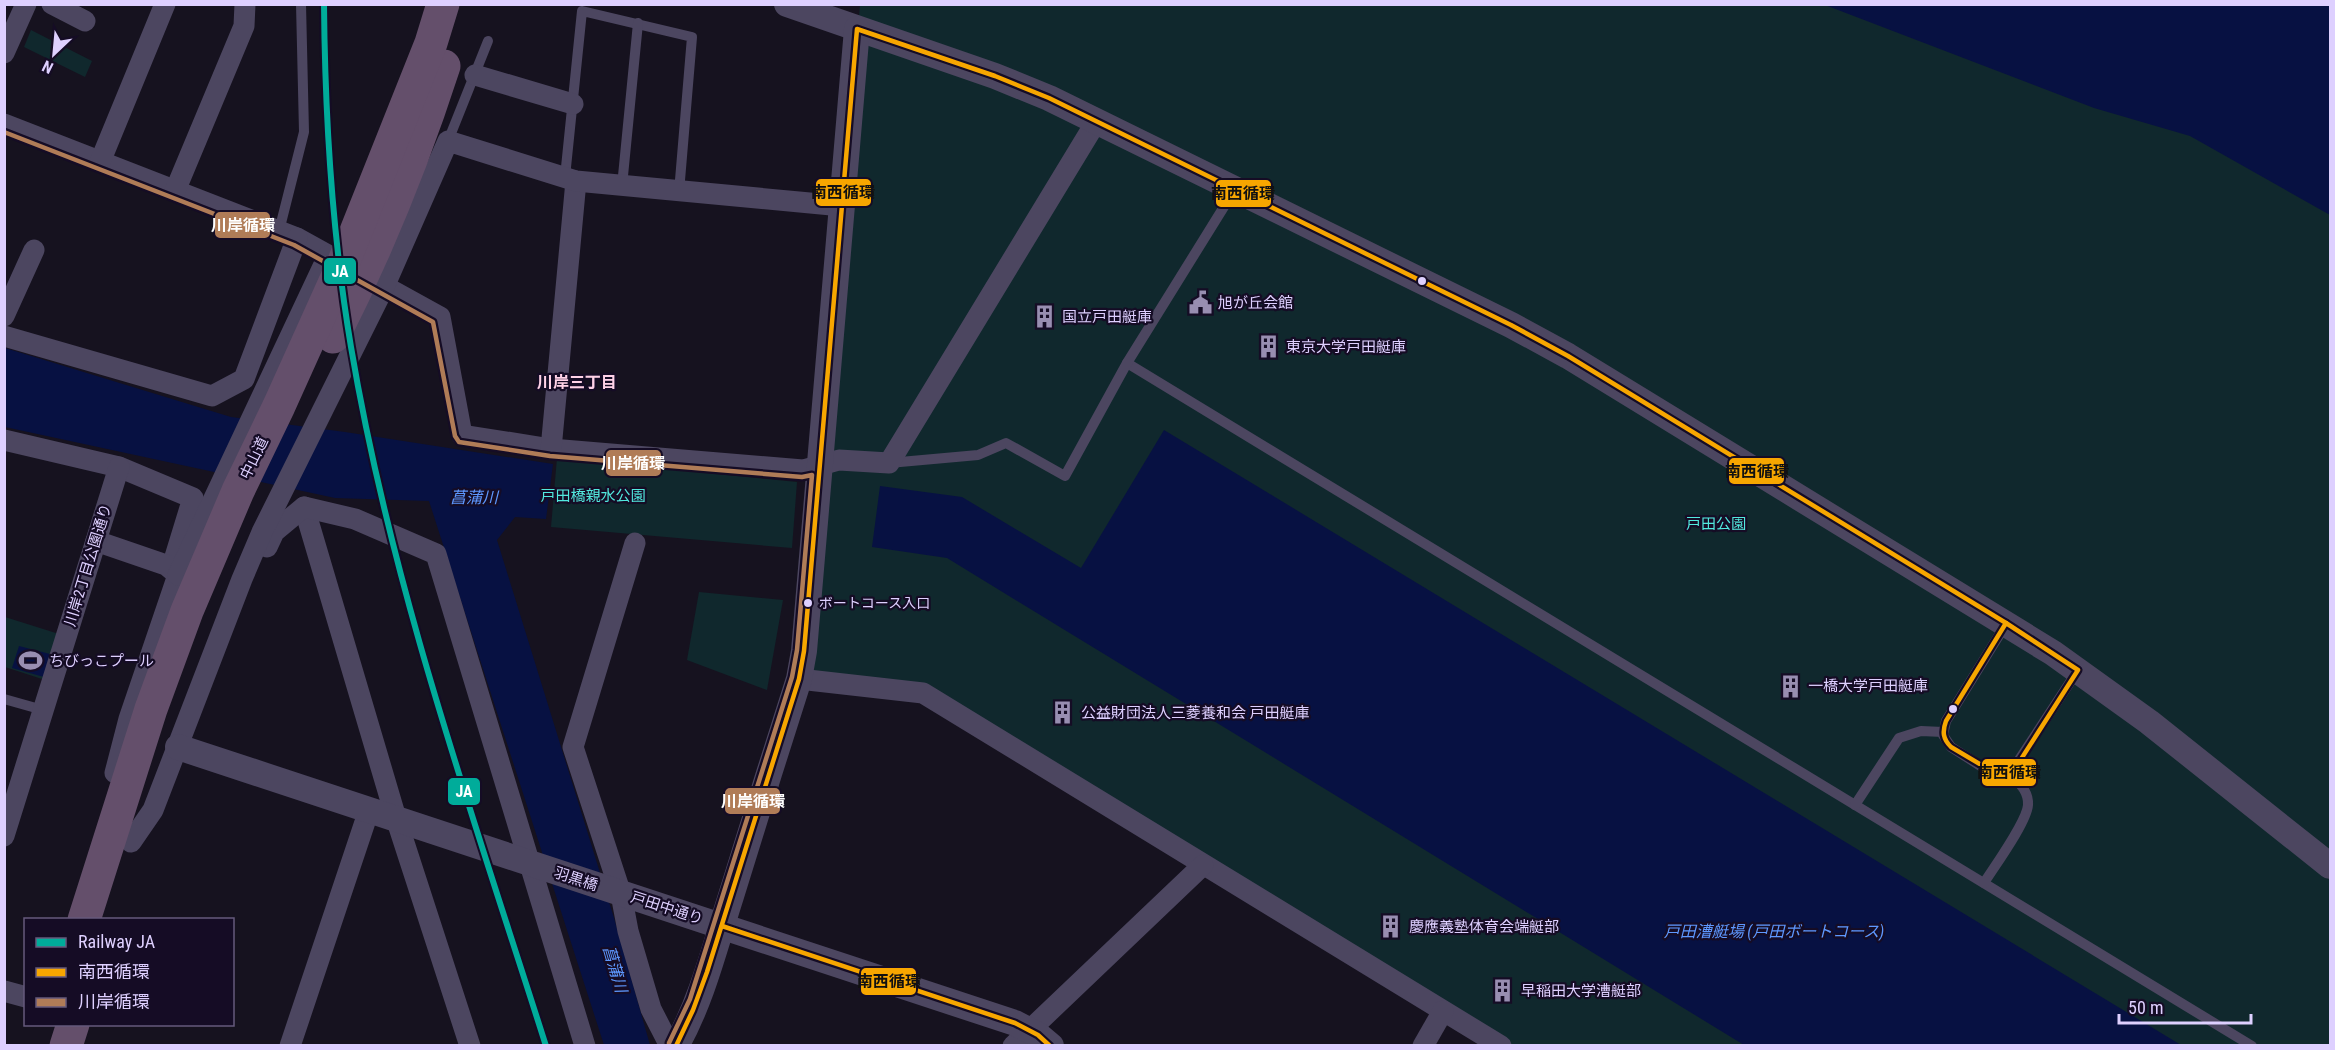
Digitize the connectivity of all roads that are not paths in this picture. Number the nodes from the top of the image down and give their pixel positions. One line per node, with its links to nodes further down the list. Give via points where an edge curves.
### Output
1 (26, 4): 13 (street)
2 (52, 4): 9 (street)
3 (165, 4): 19 (street)
4 (244, 4): 23 (street, via 244,26)
5 (300, 4): 26 (lane, via 304,132)
6 (443, 4): 28 (highway, 中山道)
7 (463, 4): 28 (highway, 中山道, via 432,104)
8 (787, 4): 11 (street)
9 (85, 21)
10 (639, 23): 15 (lane, via 582,10); 21 (lane); 24 (lane, via 692,37)
11 (857, 29): 16 (street, via 995,76); 25 (street)
12 (488, 41): 14 (lane)
13 (4, 53)
14 (475, 75): 15 (street); 18 (lane)
15 (573, 104): 20 (lane)
16 (1096, 122): 22 (street); 34 (street)
17 (4, 124): 19 (street)
18 (448, 141): 20 (street); 28 (street)
19 (100, 162): 23 (street)
20 (571, 179): 21 (street); 33 (street)
21 (622, 186): 24 (street)
22 (1235, 189): 31 (lane); 43 (street, via 1568,356)
23 (175, 191): 26 (street)
24 (679, 192): 25 (street)
25 (842, 206): 35 (street)
26 (288, 235): 28 (street); 30 (street, via 244,380 213,396)
27 (34, 250): 29 (street)
28 (355, 271): 33 (street, via 440,317 462,435); 37 (highway, 中山道, via 278,407); 37 (street, via 330,396)
29 (4, 316)
30 (4, 336)
31 (1127, 363): 34 (lane, via 1065,476 1006,443 978,455); 51 (lane)
32 (4, 440): 36 (street)
33 (551, 448): 35 (street, via 803,470)
34 (889, 463): 35 (street, via 839,460)
35 (820, 465): 45 (street)
36 (119, 467): 39 (street, 川岸2丁目公園通り); 41 (street, via 193,498)
37 (247, 497): 41 (street); 42 (street); 55 (highway, 中山道, via 187,611 155,698)
38 (304, 507): 42 (street, via 274,532 262,556); 53 (street); 56 (street, via 356,519 436,554)
39 (96, 542): 41 (street, via 166,565); 47 (street, 川岸2丁目公園通り)
40 (635, 543): 60 (street, via 573,747)
41 (174, 572): 55 (street, via 108,800)
42 (242, 579): 49 (street)
43 (2006, 623): 44 (street); 48 (lane)
44 (2078, 670): 50 (lane); 58 (street)
45 (799, 679): 57 (street, via 924,693); 63 (street)
46 (4, 699): 47 (lane)
47 (43, 710): 54 (street, 川岸2丁目公園通り)
48 (1943, 732): 50 (lane, via 1945,742 1976,763 2000,776); 51 (lane, via 1921,731 1899,738)
49 (178, 747): 52 (street); 55 (street, via 153,810)
50 (2010, 773): 59 (lane, via 2024,788 2028,805)
51 (1855, 805): 59 (lane)
52 (369, 810): 53 (street); 72 (street)
53 (396, 818): 56 (street); 73 (street)
54 (6, 826)
55 (121, 836): 61 (highway, 中山道); 62 (highway, 中山道)
56 (532, 865): 60 (street, 羽黒橋); 74 (street)
57 (1203, 865): 66 (street); 69 (street)
58 (2331, 866)
59 (1984, 883): 80 (lane)
60 (620, 893): 63 (street, 戸田中通り); 75 (street, via 651,1009)
61 (85, 918)
62 (106, 918)
63 (722, 926): 69 (street, 戸田中通り); 76 (street, via 697,1002)
64 (4, 991): 65 (street)
65 (24, 996)
66 (1443, 1011): 78 (street); 79 (street)
67 (51, 1026): 70 (highway)
68 (72, 1026): 71 (highway)
69 (1021, 1037): 77 (street, 戸田中通り)
70 (46, 1046)
71 (66, 1046)
72 (290, 1046)
73 (470, 1046)
74 (585, 1046)
75 (670, 1046)
76 (676, 1046)
77 (1051, 1046)
78 (1423, 1046)
79 (1501, 1046)
80 (2252, 1046)

